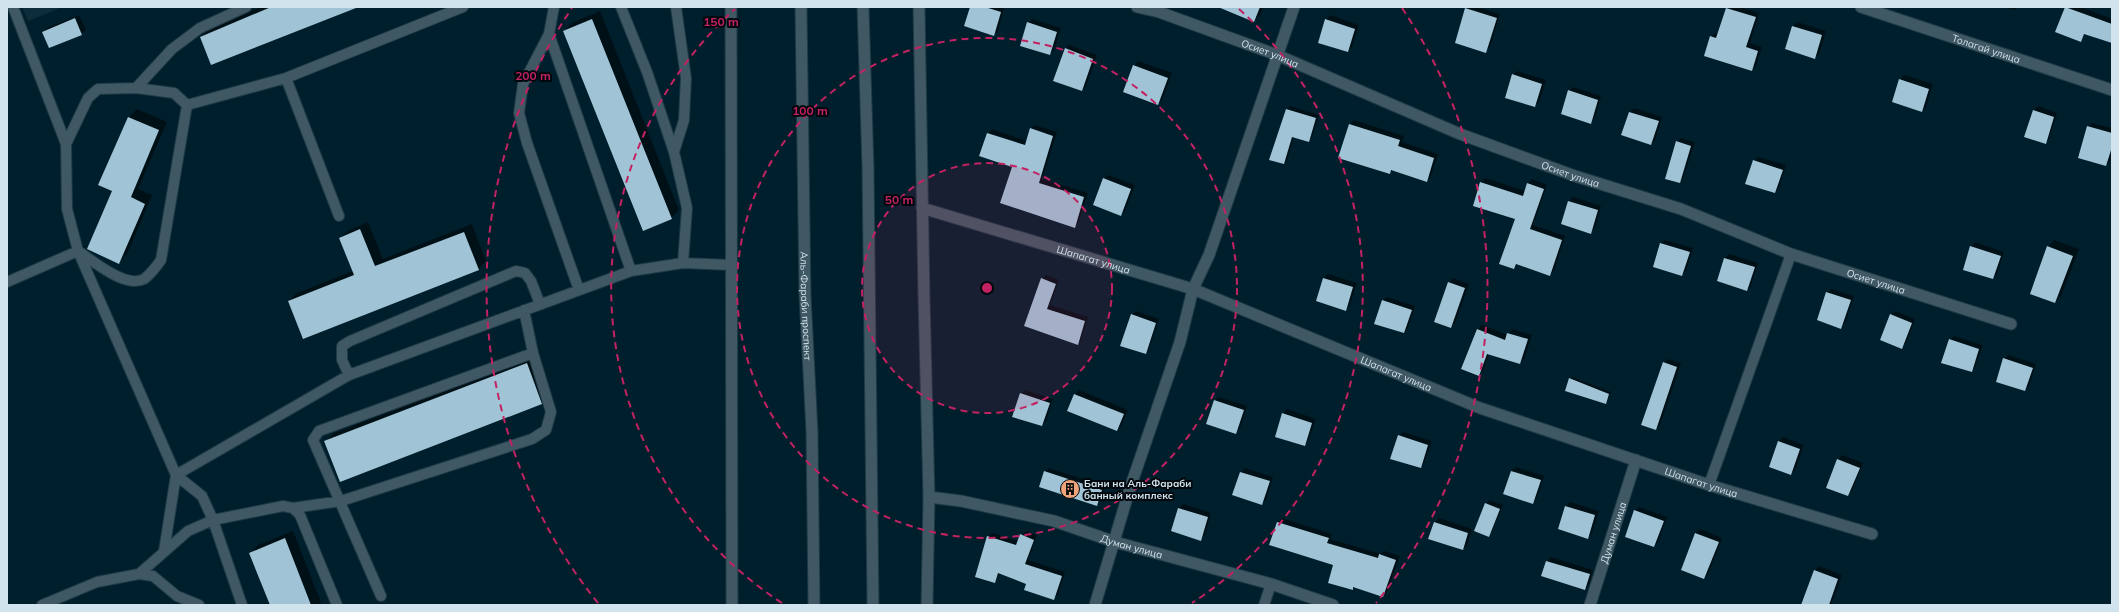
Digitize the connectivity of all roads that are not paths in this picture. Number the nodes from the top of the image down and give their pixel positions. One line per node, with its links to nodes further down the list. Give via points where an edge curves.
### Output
1 (13, 7): 20 (lane)
2 (246, 7): 17 (lane, via 200,28 172,49)
3 (463, 7): 16 (lane)
4 (554, 7): 14 (lane)
5 (621, 7): 21 (lane, via 647,72)
6 (676, 7): 21 (lane, via 686,78 684,120)
7 (730, 7): 27 (street)
8 (801, 7): 55 (street, Аль-Фараби проспект, via 805,295 812,432)
9 (863, 7): 56 (street, via 868,168)
10 (919, 7): 22 (street)
11 (1137, 7): 15 (street, Осиет улица, via 1159,12)
12 (1294, 7): 15 (street)
13 (1861, 7): 18 (street, Толагай улица)
14 (549, 34): 28 (lane); 31 (lane, via 523,84 519,113 527,143)
15 (1277, 55): 25 (street, Осиет улица, via 1460,134 1575,176 1681,209); 30 (street, via 1209,255)
16 (286, 78): 19 (lane); 23 (lane)
17 (136, 88): 19 (lane, via 174,93); 20 (lane, via 98,89 88,98)
18 (2112, 90)
19 (187, 105): 24 (lane, via 160,260 153,271 143,279 125,280)
20 (66, 144): 24 (lane, via 67,209)
21 (674, 152): 26 (lane, via 687,208)
22 (922, 208): 30 (street, Шапагат улица); 40 (street)
23 (339, 216)
24 (78, 251): 29 (lane); 38 (lane)
25 (1791, 254): 34 (street, Осиет улица); 39 (lane)
26 (683, 263): 27 (lane); 28 (lane)
27 (731, 265): 54 (street)
28 (631, 271): 31 (lane)
29 (7, 282)
30 (1193, 289): 37 (street, Шапагат улица, via 1480,408); 45 (street, via 1180,342 1130,488)
31 (579, 290): 32 (lane)
32 (540, 304): 33 (lane); 36 (lane, via 531,281 525,273 516,271 350,340 342,346 342,360)
33 (524, 310): 35 (lane); 36 (lane)
34 (2011, 324)
35 (533, 353): 41 (lane, via 551,412 546,430 532,439); 41 (lane, via 319,431 313,440)
36 (349, 375): 38 (lane)
37 (1636, 460): 39 (street, Шапагат улица); 61 (street, Думан улица)
38 (176, 475): 43 (lane, via 202,496); 46 (lane)
39 (1709, 485): 44 (street, Шапагат улица)
40 (929, 497): 45 (street, Думан улица, via 961,501 1054,521); 57 (street)
41 (341, 501): 42 (lane); 49 (lane)
42 (293, 508): 43 (lane, via 283,506); 53 (lane, via 300,515)
43 (213, 520): 46 (lane, via 188,531); 52 (lane)
44 (1872, 534)
45 (1115, 542): 48 (street, Думан улица); 58 (street)
46 (164, 551): 47 (lane)
47 (139, 574): 50 (lane, via 97,582); 51 (lane, via 153,576 177,596)
48 (1271, 584): 59 (lane); 60 (street, Думан улица)
49 (381, 596)
50 (42, 605)
51 (199, 605)
52 (242, 605)
53 (337, 605)
54 (732, 605)
55 (814, 605)
56 (873, 605)
57 (927, 605)
58 (1095, 605)
59 (1264, 605)
60 (1332, 605)
61 (1590, 605)

